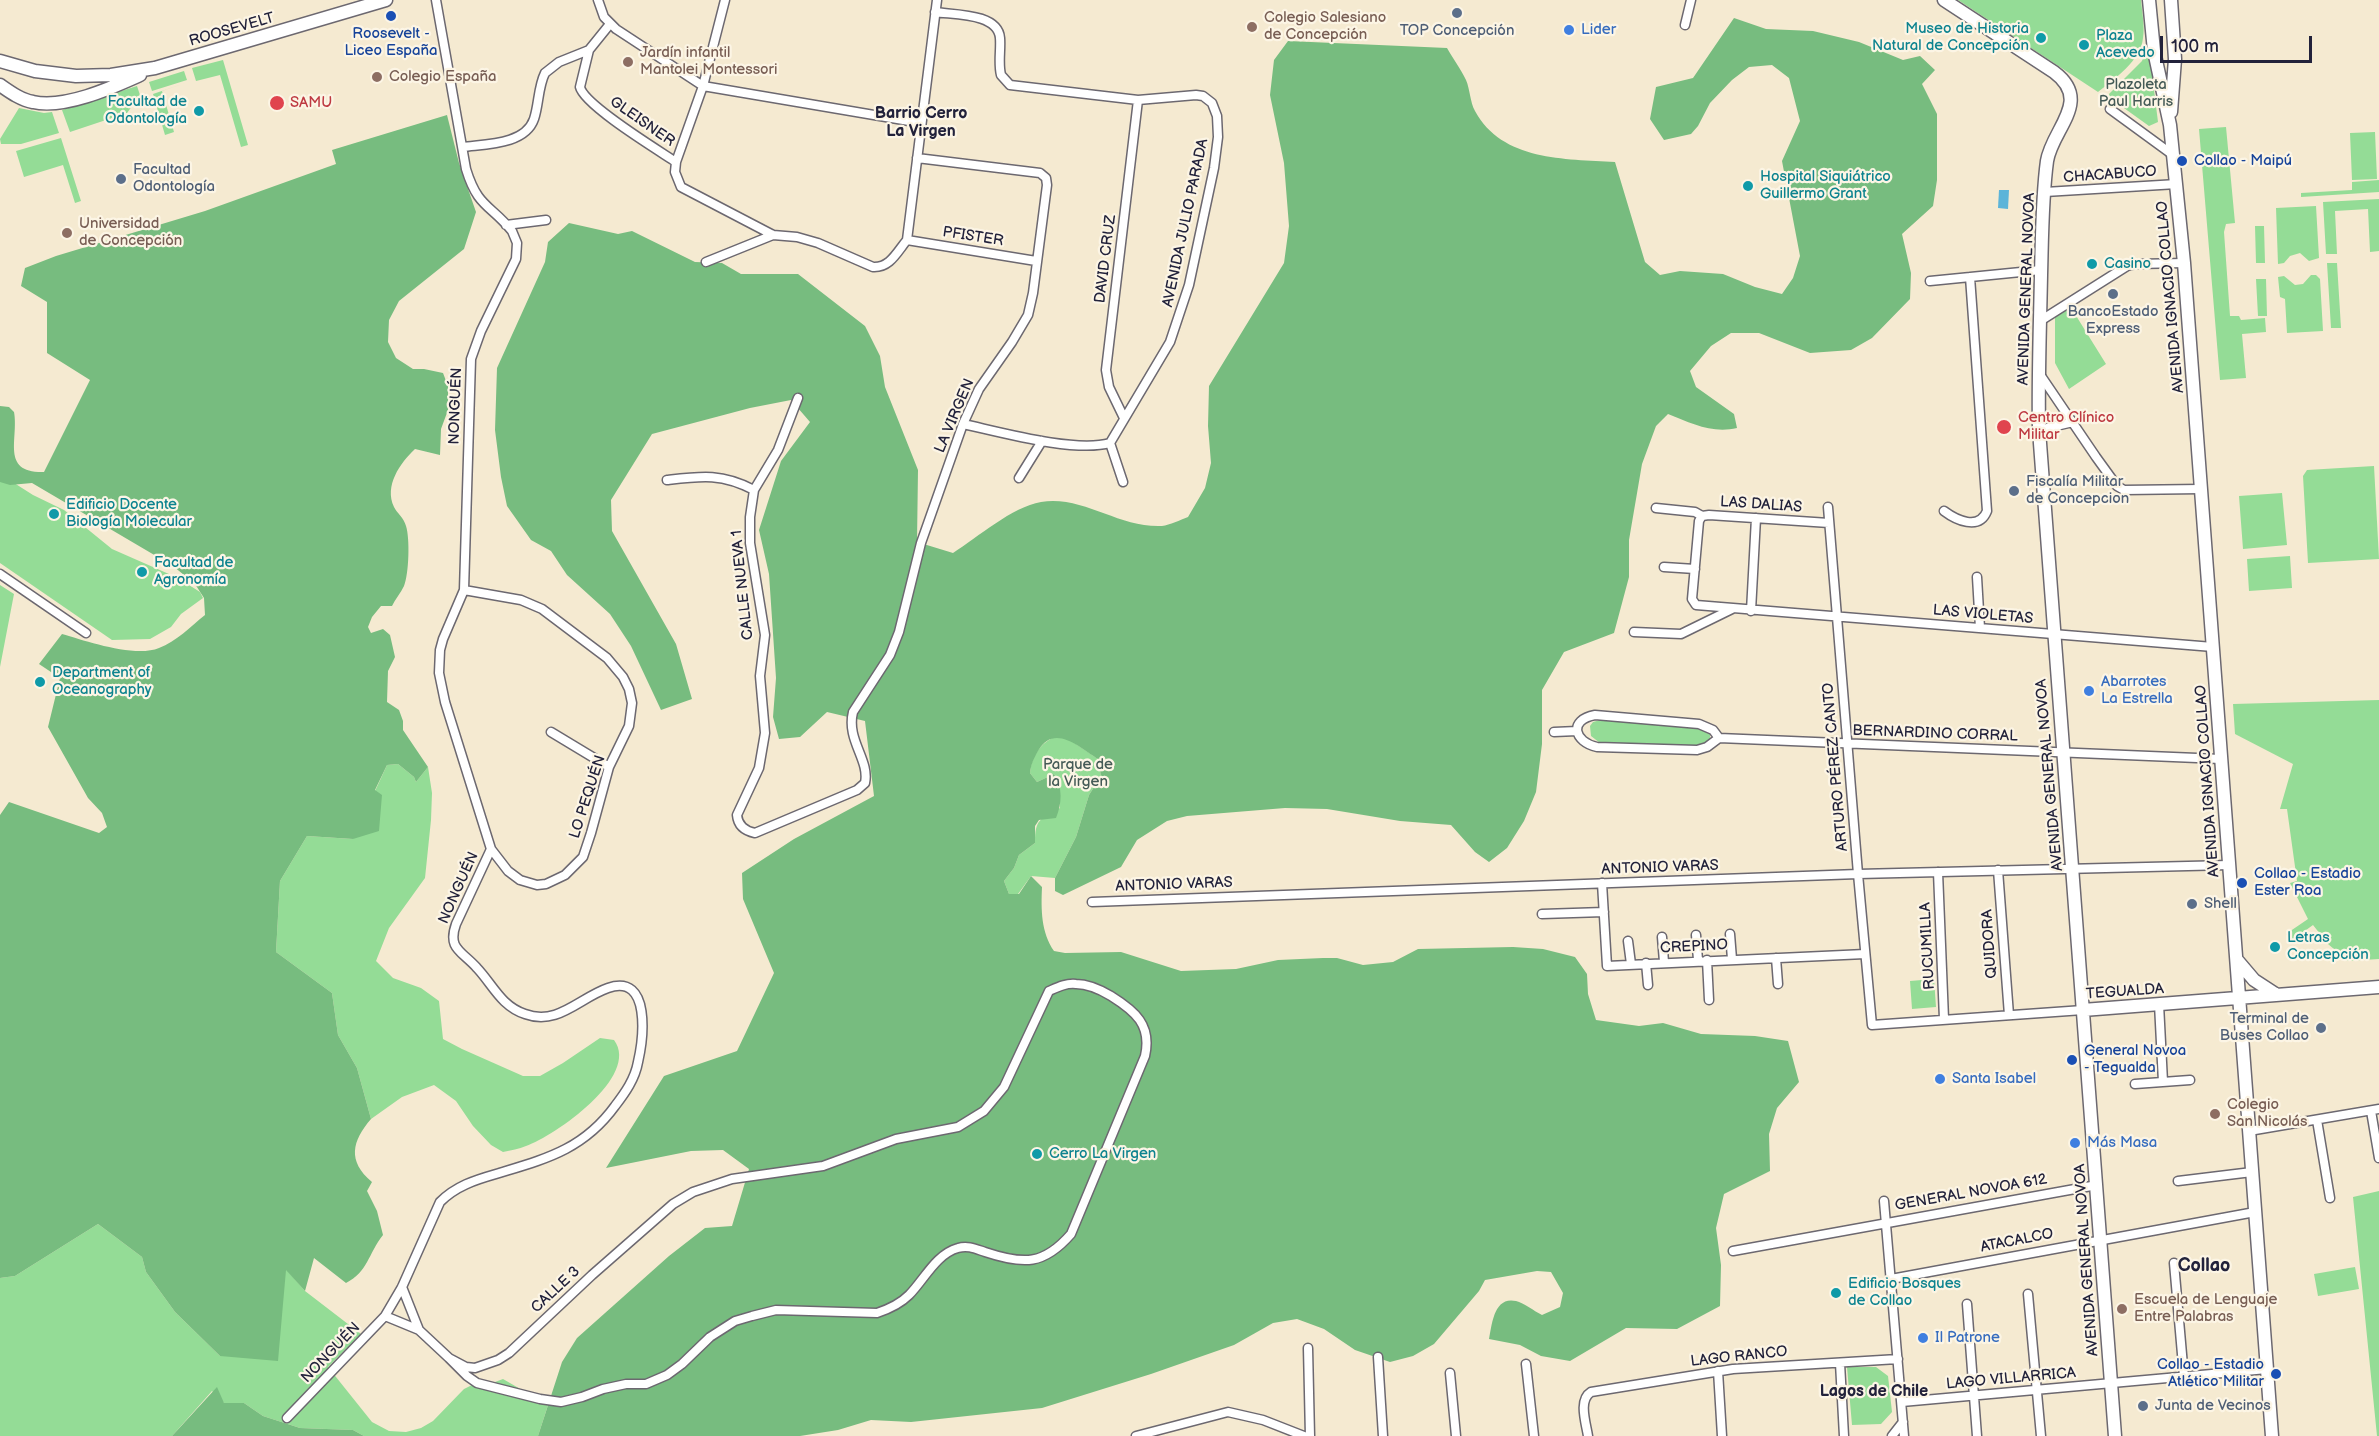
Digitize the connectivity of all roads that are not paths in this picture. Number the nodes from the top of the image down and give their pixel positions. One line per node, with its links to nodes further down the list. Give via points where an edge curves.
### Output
1 (386, 0): 15 (main road, ROOSEVELT)
2 (436, 0): 22 (street, NONGUÉN)
3 (598, 0): 11 (street)
4 (725, 0): 17 (street)
5 (937, 0): 10 (street)
6 (1691, 0): 12 (street)
7 (1944, 0): 27 (main road, AVENIDA GENERAL NOVOA, via 2064,81 2070,94 2068,116 2049,154)
8 (2149, 0): 21 (main road, AVENIDA IGNACIO COLLAO, via 2154,51)
9 (2171, 0): 21 (main road, AVENIDA IGNACIO COLLAO, via 2175,59)
10 (935, 12): 18 (street, AVENIDA JULIO PARADA, via 983,20 995,26 999,34 1000,75 1010,85); 20 (street)
11 (610, 24): 13 (street, GLEISNER); 17 (street)
12 (1685, 25)
13 (589, 50): 22 (street, via 559,62 545,73 533,121 523,133 503,142); 25 (street, GLEISNER, via 582,93)
14 (0, 61): 15 (main road, ROOSEVELT, via 76,76)
15 (155, 68): 16 (main road, ROOSEVELT, via 74,99 40,103)
16 (0, 85)
17 (703, 86): 20 (street); 25 (street)
18 (1138, 100): 41 (street, DAVID CRUZ, via 1106,370 1109,387); 41 (street, AVENIDA JULIO PARADA, via 1203,96 1214,108 1218,137 1182,312 1161,359)
19 (2110, 109): 23 (street)
20 (921, 123): 24 (street)
21 (2170, 125): 23 (main road, AVENIDA IGNACIO COLLAO)
22 (462, 147): 29 (street, NONGUÉN, via 475,195)
23 (2174, 155): 26 (main road, AVENIDA IGNACIO COLLAO)
24 (917, 158): 31 (street); 32 (street, LA VIRGEN, via 1040,173 1046,178)
25 (676, 162): 30 (street, GLEISNER, via 681,187)
26 (2177, 184): 27 (street, CHACABUCO); 34 (main road, AVENIDA IGNACIO COLLAO)
27 (2045, 192): 35 (main road, AVENIDA GENERAL NOVOA)
28 (546, 220): 29 (street)
29 (506, 225): 62 (street, NONGUÉN, via 515,237 516,259 471,359)
30 (773, 235): 31 (street, GLEISNER, via 797,237 878,267 888,264); 33 (street, GLEISNER)
31 (907, 240): 32 (street, PFISTER)
32 (1036, 261): 43 (street, LA VIRGEN, via 1028,315 979,389)
33 (705, 262)
34 (2184, 263): 38 (street, via 2127,266); 50 (main road, AVENIDA IGNACIO COLLAO)
35 (2041, 270): 36 (street); 38 (main road, AVENIDA GENERAL NOVOA)
36 (1970, 277): 37 (street); 54 (street, via 1988,512 1984,518 1968,522 1953,518)
37 (1930, 280)
38 (2040, 321): 39 (main road, AVENIDA GENERAL NOVOA)
39 (2039, 373): 42 (street); 44 (main road, AVENIDA GENERAL NOVOA)
40 (798, 398): 51 (street, CALLE NUEVA 1, via 778,450)
41 (1124, 418): 46 (street, AVENIDA JULIO PARADA)
42 (2073, 422): 44 (street); 50 (street, via 2117,486 2124,490)
43 (963, 424): 45 (street); 79 (street, LA VIRGEN, via 921,543 897,638 853,711 853,738 866,773)
44 (2039, 430): 69 (main road, AVENIDA GENERAL NOVOA)
45 (1042, 441): 46 (street, via 1099,446); 47 (street)
46 (1110, 443): 49 (street)
47 (1019, 478)
48 (667, 480): 51 (street, via 712,476)
49 (1123, 482)
50 (2201, 489): 70 (main road, AVENIDA IGNACIO COLLAO)
51 (754, 490): 79 (street, CALLE NUEVA 1, via 750,543 765,635 760,676 765,733 759,768 738,820 744,829 762,832)
52 (1828, 507): 57 (street, ARTURO PÉREZ CANTO)
53 (1656, 508): 55 (street, LAS DALIAS)
54 (1944, 510)
55 (1702, 516): 56 (street, LAS DALIAS); 59 (street)
56 (1756, 518): 57 (street, LAS DALIAS); 64 (street)
57 (1829, 523): 65 (street, ARTURO PÉREZ CANTO)
58 (1664, 567): 59 (street)
59 (1695, 569): 63 (street, LAS VIOLETAS, via 1693,603)
60 (0, 574): 68 (street)
61 (1977, 577): 66 (street)
62 (464, 590): 78 (street, LO PEQUÉN, via 531,603 554,616 616,667 629,689 632,714); 80 (street, NONGUÉN, via 443,639 439,673)
63 (1732, 609): 64 (street, LAS VIOLETAS); 67 (street, via 1681,634)
64 (1751, 611): 65 (street, LAS VIOLETAS)
65 (1837, 617): 66 (street, LAS VIOLETAS); 75 (street, ARTURO PÉREZ CANTO)
66 (1980, 628): 69 (street, LAS VIOLETAS)
67 (1634, 632)
68 (86, 633)
69 (2054, 634): 70 (street, LAS VIOLETAS); 76 (main road, AVENIDA GENERAL NOVOA)
70 (2213, 647): 77 (main road, AVENIDA IGNACIO COLLAO)
71 (1577, 731): 73 (street); 74 (street, BERNARDINO CORRAL, via 1584,742 1597,747 1697,750); 74 (street, BERNARDINO CORRAL, via 1581,719 1595,715 1700,724)
72 (551, 732): 78 (street)
73 (1554, 732)
74 (1719, 738): 75 (street, BERNARDINO CORRAL)
75 (1847, 744): 76 (street, BERNARDINO CORRAL); 85 (street, ARTURO PÉREZ CANTO)
76 (2063, 753): 77 (street, BERNARDINO CORRAL); 82 (main road, AVENIDA GENERAL NOVOA)
77 (2221, 759): 81 (main road, AVENIDA IGNACIO COLLAO)
78 (609, 767): 80 (street, LO PEQUÉN, via 583,857 565,875 546,884 529,884 508,871)
79 (861, 787)
80 (491, 849): 131 (street, NONGUÉN, via 456,924 456,948 476,966 505,1004 526,1015 553,1016 607,988 628,989 636,995 642,1011 638,1065 626,1091 592,1133 554,1156 465,1184 448,1195 434,1213)
81 (2229, 865): 82 (street, ANTONIO VARAS); 95 (main road, AVENIDA IGNACIO COLLAO)
82 (2073, 869): 83 (street, ANTONIO VARAS); 109 (main road, AVENIDA GENERAL NOVOA)
83 (1998, 870): 84 (street, ANTONIO VARAS); 110 (street, QUIDORA)
84 (1938, 872): 85 (street, ANTONIO VARAS); 111 (street, RUCUMILLA)
85 (1858, 874): 86 (street, ANTONIO VARAS); 94 (street, ARTURO PÉREZ CANTO)
86 (1602, 883): 87 (street, ANTONIO VARAS); 88 (street, CREPINO)
87 (1092, 902)
88 (1604, 912): 89 (street); 101 (street, CREPINO, via 1607,966)
89 (1542, 915)
90 (1696, 934): 98 (street)
91 (1730, 934): 97 (street)
92 (1662, 937): 99 (street)
93 (1628, 941): 101 (street)
94 (1865, 954): 96 (street, CREPINO); 112 (street, ARTURO PÉREZ CANTO)
95 (2236, 957): 105 (main road, via 2254,980); 106 (main road, AVENIDA IGNACIO COLLAO)
96 (1776, 958): 97 (street, CREPINO); 102 (street)
97 (1732, 959): 98 (street, CREPINO)
98 (1703, 960): 99 (street, CREPINO); 107 (street)
99 (1664, 962): 100 (street, CREPINO)
100 (1646, 963): 101 (street, CREPINO); 103 (street)
101 (1631, 964)
102 (1778, 984)
103 (1648, 986)
104 (2379, 987): 105 (main road, TEGUALDA)
105 (2278, 996): 106 (main road, TEGUALDA)
106 (2239, 999): 108 (main road, TEGUALDA); 118 (main road, AVENIDA IGNACIO COLLAO)
107 (1709, 1000)
108 (2158, 1004): 109 (main road, TEGUALDA); 114 (street)
109 (2083, 1010): 110 (street, TEGUALDA); 122 (main road, AVENIDA GENERAL NOVOA)
110 (2009, 1015): 111 (street, TEGUALDA)
111 (1944, 1019): 112 (street, TEGUALDA)
112 (1872, 1025)
113 (2190, 1080): 114 (street)
114 (2163, 1082): 115 (street)
115 (2134, 1084)
116 (2375, 1110): 117 (street); 119 (street)
117 (2317, 1120): 118 (street); 123 (street)
118 (2249, 1131): 120 (main road, AVENIDA IGNACIO COLLAO)
119 (2379, 1158)
120 (2252, 1172): 121 (street); 125 (main road, AVENIDA IGNACIO COLLAO)
121 (2178, 1181)
122 (2097, 1185): 126 (street, GENERAL NOVOA 612); 127 (main road, AVENIDA GENERAL NOVOA)
123 (2330, 1198)
124 (1884, 1202): 126 (street)
125 (2255, 1212): 127 (street, ATACALCO); 143 (main road, AVENIDA IGNACIO COLLAO)
126 (1885, 1222): 128 (street, GENERAL NOVOA 612); 130 (street)
127 (2101, 1239): 130 (street, ATACALCO); 147 (main road, AVENIDA GENERAL NOVOA)
128 (1733, 1251)
129 (2174, 1263): 146 (street)
130 (1891, 1279): 139 (street)
131 (402, 1287): 134 (street, NONGUÉN); 135 (street)
132 (2028, 1294): 149 (street)
133 (1967, 1304): 150 (street)
134 (385, 1316): 135 (street); 152 (street, NONGUÉN)
135 (419, 1330): 138 (street)
136 (1308, 1348): 156 (street)
137 (1378, 1358): 157 (street)
138 (449, 1359): 142 (street, via 466,1367); 148 (street, via 467,1376)
139 (1898, 1359): 140 (street, LAGO RANCO); 151 (street)
140 (1840, 1363): 144 (street, LAGO RANCO); 162 (street)
141 (1526, 1365): 159 (street)
142 (486, 1366): 148 (street); 148 (street, CALLE 3, via 509,1353 673,1204 708,1186 823,1166 896,1139 958,1127 984,1112 1004,1087 1049,991 1077,983 1102,990 1133,1010 1144,1026 1148,1046 1145,1056 1076,1223 1065,1241 1047,1256 1028,1261 970,1247 958,1248 946,1254 892,1308 870,1314 776,1310 735,1321 710,1337 667,1375 646,1384 626,1384 561,1402)
143 (2267, 1369): 146 (street, LAGO VILLARRICA); 168 (main road, AVENIDA IGNACIO COLLAO)
144 (1718, 1371): 160 (street, LAGO RANCO, via 1591,1392 1584,1402); 161 (street)
145 (1450, 1373): 158 (street)
146 (2184, 1377): 147 (street, LAGO VILLARRICA)
147 (2111, 1384): 149 (street, LAGO VILLARRICA); 167 (main road, AVENIDA GENERAL NOVOA)
148 (488, 1386)
149 (2037, 1390): 150 (street, LAGO VILLARRICA); 166 (street)
150 (1974, 1396): 151 (street, LAGO VILLARRICA); 165 (street)
151 (1902, 1402): 153 (street)
152 (287, 1418)
153 (1903, 1421): 163 (street); 164 (street)
154 (1136, 1436): 155 (street, via 1228,1412)
155 (1304, 1436)
156 (1310, 1436)
157 (1383, 1436)
158 (1456, 1436)
159 (1534, 1436)
160 (1588, 1436)
161 (1722, 1436)
162 (1844, 1436)
163 (1892, 1436)
164 (1904, 1436)
165 (1977, 1436)
166 (2041, 1436)
167 (2115, 1436)
168 (2272, 1436)

